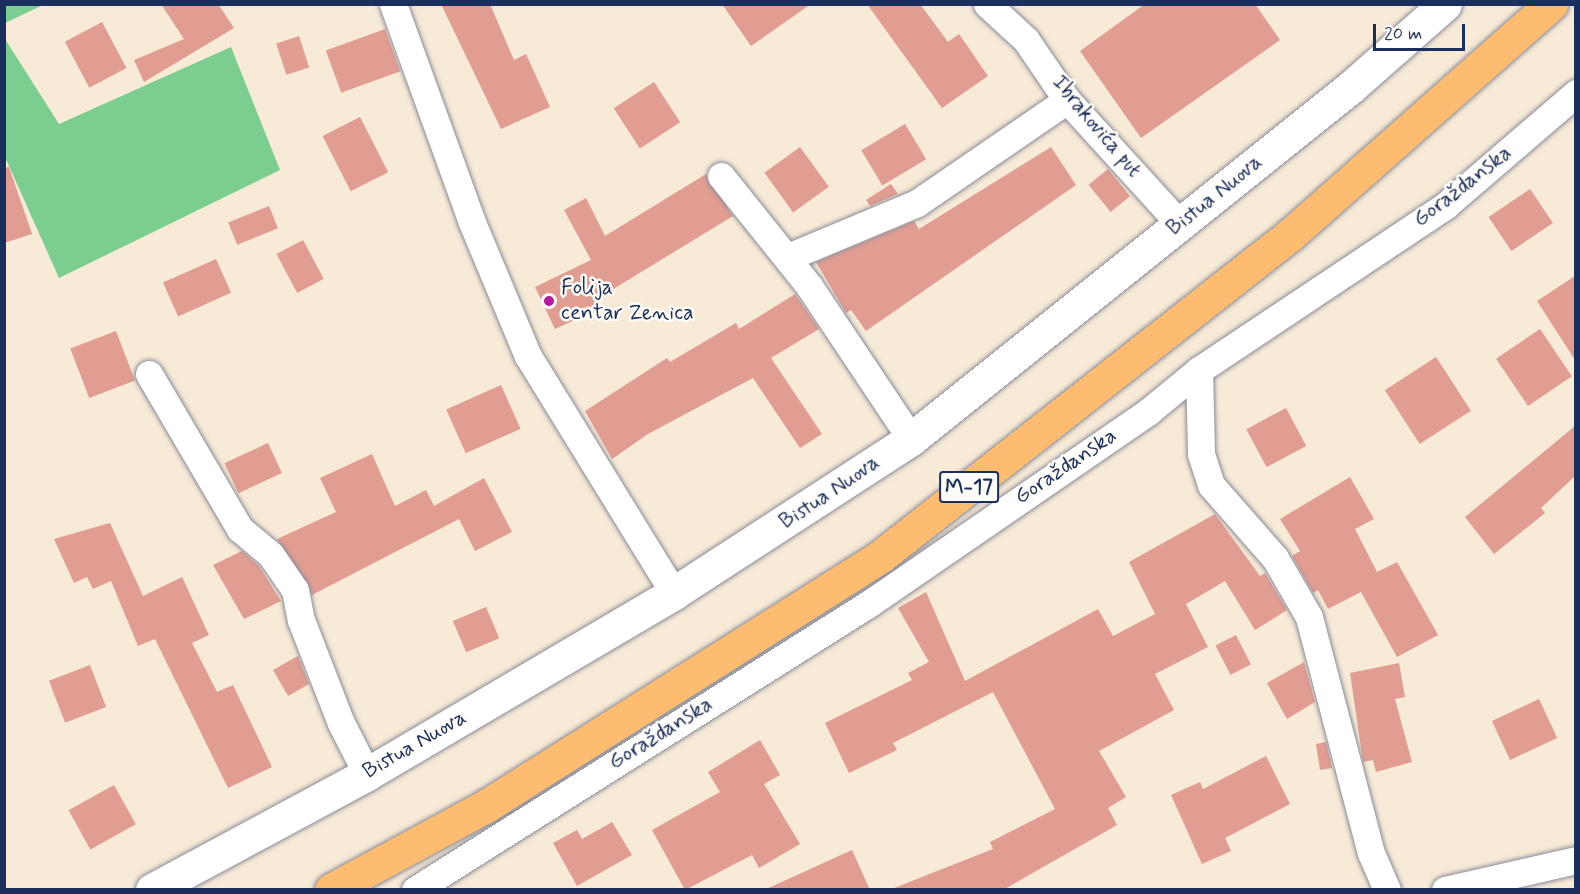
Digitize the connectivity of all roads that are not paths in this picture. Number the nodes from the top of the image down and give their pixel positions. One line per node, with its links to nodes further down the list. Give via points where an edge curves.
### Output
1 (393, 4): 13 (street, via 467,210 528,356)
2 (987, 4): 6 (street, Ibrakovića put, via 1026,40)
3 (1445, 4): 8 (street, Bistua Nuova)
4 (1551, 4): 17 (highway, M-17, via 1290,235 881,556 486,806)
5 (1575, 93): 10 (street, Goraždanska, via 1446,205)
6 (1067, 100): 8 (street, Ibrakovića put); 9 (street, via 917,203)
7 (721, 176): 9 (street)
8 (1180, 224): 12 (street, Bistua Nuova)
9 (788, 257): 12 (street)
10 (1199, 370): 18 (street, Goraždanska, via 1149,411 870,603); 19 (street, via 1201,454 1211,485 1275,558 1309,617 1371,853)
11 (149, 374): 14 (street, via 240,530 272,555 295,590 301,620 340,723)
12 (910, 439): 13 (street, Bistua Nuova)
13 (674, 593): 14 (street, Bistua Nuova)
14 (367, 774): 16 (street, Bistua Nuova)
15 (1575, 860): 20 (street)
16 (152, 890)
17 (331, 890)
18 (415, 890)
19 (1387, 890)
20 (1445, 890)

